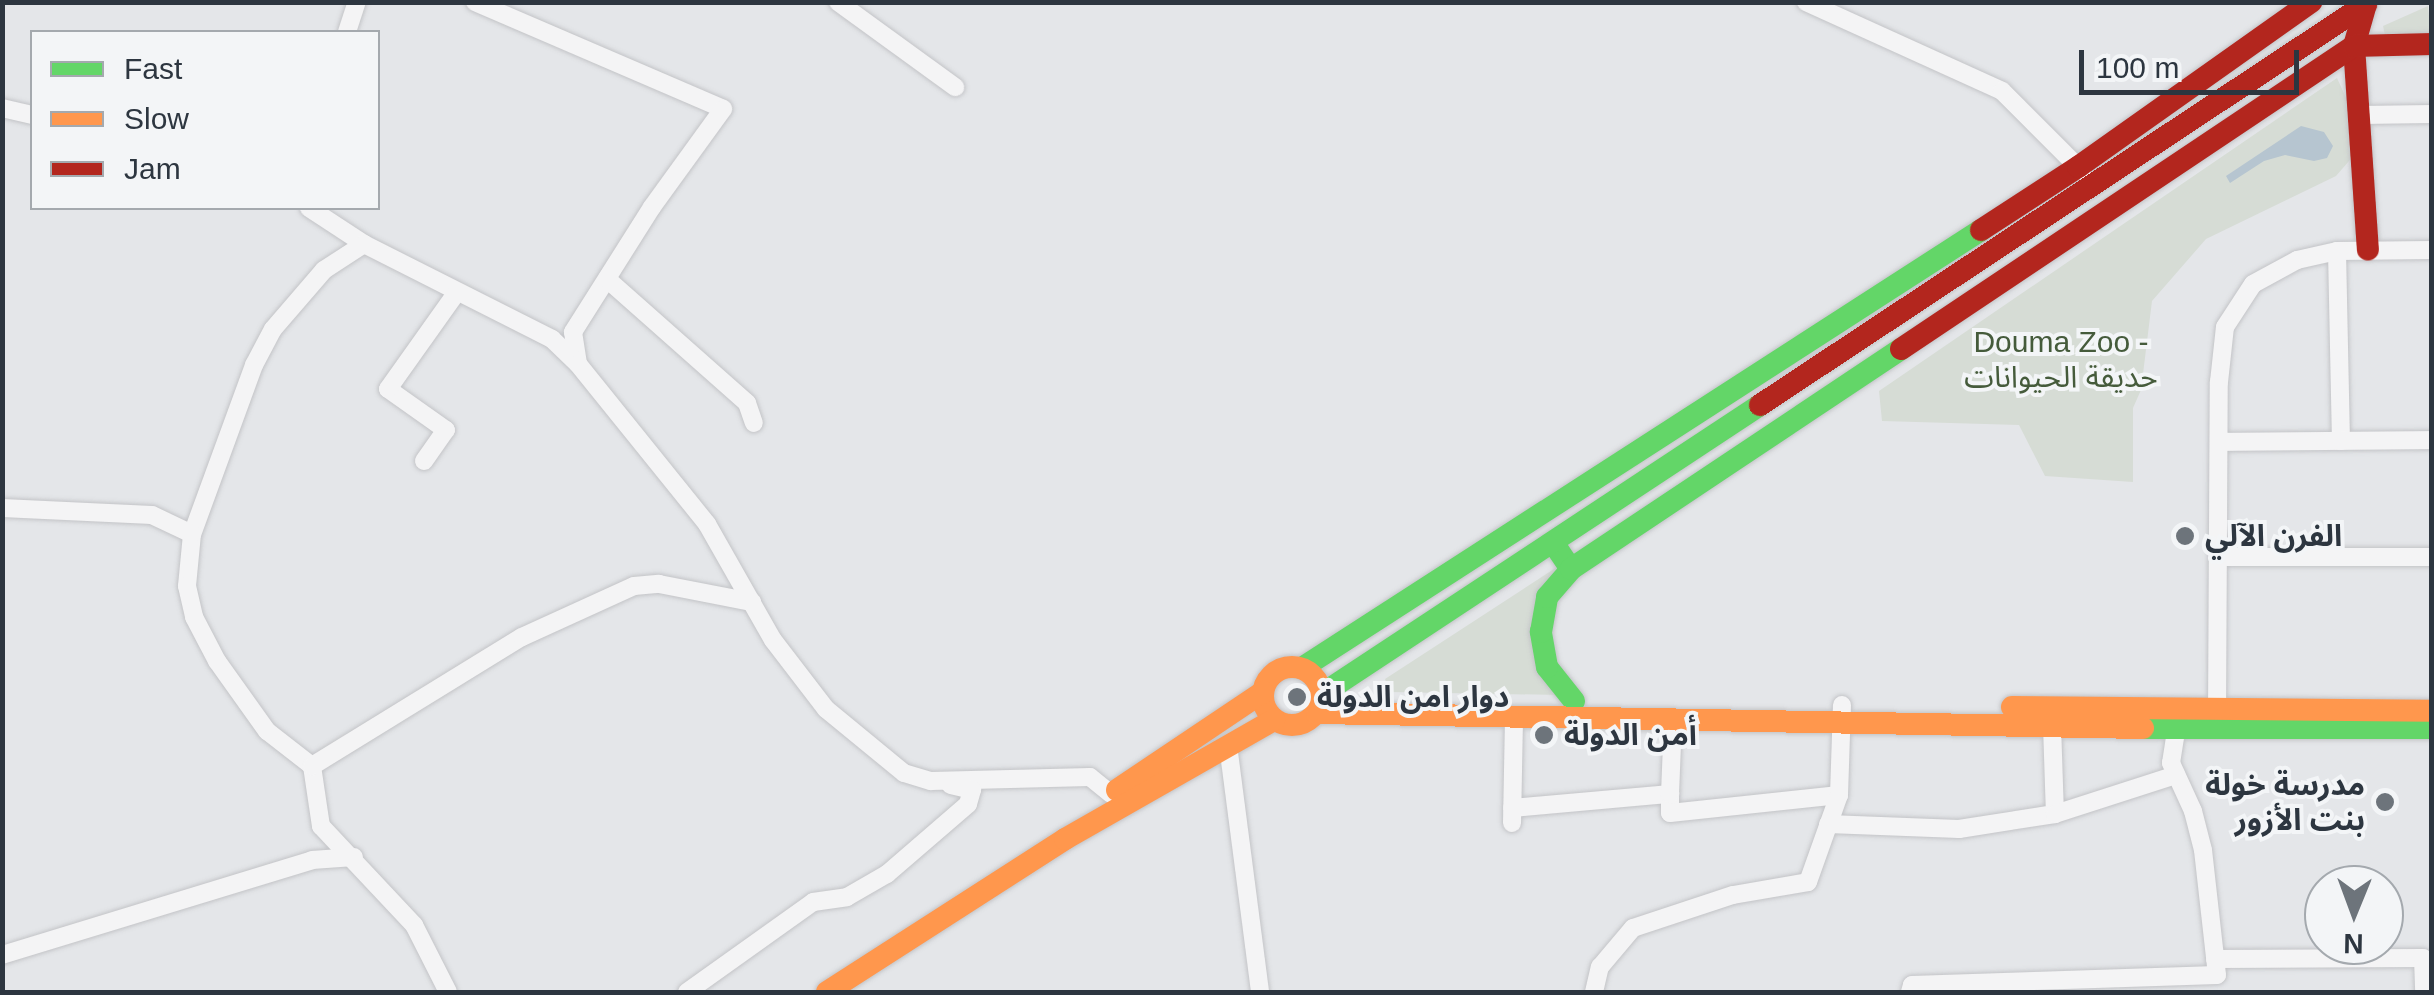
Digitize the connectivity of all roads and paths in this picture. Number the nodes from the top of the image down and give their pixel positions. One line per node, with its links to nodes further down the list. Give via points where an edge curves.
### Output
1 (357, 2): 7 (street)
2 (476, 2): 22 (street, via 722,109)
3 (838, 2): 10 (street)
4 (1806, 2): 15 (street, via 2002,91)
5 (2311, 2): 15 (main road)
6 (2365, 3): 9 (main road); 16 (main road)
7 (348, 30)
8 (2432, 44): 9 (main road)
9 (2354, 46): 14 (main road); 27 (main road)
10 (956, 87)
11 (2, 108): 13 (street)
12 (2432, 114): 14 (street)
13 (30, 115)
14 (2360, 115): 19 (main road)
15 (2078, 167): 16 (street); 24 (main road)
16 (2096, 186): 26 (main road)
17 (312, 210): 18 (street)
18 (364, 244): 23 (street); 34 (street, via 324,270 273,329)
19 (2368, 250): 20 (street); 21 (street)
20 (2432, 250)
21 (2337, 251): 30 (street); 31 (street, via 2273,270 2236,304 2226,328)
22 (607, 279): 25 (street, via 574,332); 28 (street, via 747,403)
23 (458, 292): 25 (street, via 552,339); 32 (street, via 388,389 446,430)
24 (1785, 358): 26 (main road); 40 (main road)
25 (578, 364): 39 (street, via 707,524)
26 (1800, 378): 27 (main road); 35 (main road)
27 (1818, 401): 38 (main road)
28 (754, 423)
29 (2432, 440): 30 (street)
30 (2341, 441): 31 (street)
31 (2219, 442): 36 (street)
32 (424, 461)
33 (2, 508): 34 (street, via 152,514)
34 (192, 534): 54 (street, via 187,586 216,661 267,731)
35 (1554, 544): 38 (main road); 43 (main road)
36 (2220, 558): 37 (street); 48 (street)
37 (2432, 558)
38 (1570, 570): 42 (main road, via 1547,597 1541,632 1547,667)
39 (752, 602): 54 (street, via 659,584 634,586 522,638); 56 (street, via 826,709 904,773)
40 (1302, 668): 41 (main road, via 1277,671); 43 (main road, via 1313,676)
41 (1263, 692): 49 (main road); 57 (main road)
42 (1574, 700): 43 (main road); 45 (main road)
43 (1320, 702): 46 (main road); 49 (main road, via 1297,726)
44 (2432, 711): 48 (main road)
45 (1841, 713): 47 (main road); 48 (main road); 50 (main road); 59 (street)
46 (1514, 716): 47 (main road); 58 (street, via 1512,815)
47 (1673, 718): 58 (street)
48 (2217, 719): 51 (main road); 52 (main road)
49 (1274, 720): 53 (main road)
50 (2052, 724): 51 (main road); 60 (street)
51 (2178, 727): 55 (street, via 2171,754)
52 (2432, 728)
53 (1228, 745): 62 (main road); 69 (street)
54 (312, 766): 63 (street, via 321,826)
55 (2176, 775): 60 (street); 65 (street, via 2203,850)
56 (932, 781): 57 (street, via 1090,777); 67 (street, via 972,790 968,804 887,874 847,897 813,902)
57 (1111, 794): 62 (main road)
58 (1670, 794): 59 (street, via 1670,813)
59 (1838, 795): 61 (street)
60 (2055, 814): 61 (street, via 1959,829)
61 (1828, 824): 70 (street, via 1808,882 1733,894 1634,928 1600,967)
62 (1065, 839): 68 (main road)
63 (354, 857): 64 (street, via 312,860); 66 (street, via 414,925)
64 (2, 955)
65 (2216, 976): 71 (street, via 1912,985); 72 (street, via 2423,958)
66 (448, 992)
67 (687, 992)
68 (828, 992)
69 (1260, 992)
70 (1594, 992)
71 (1910, 992)
72 (2424, 992)

